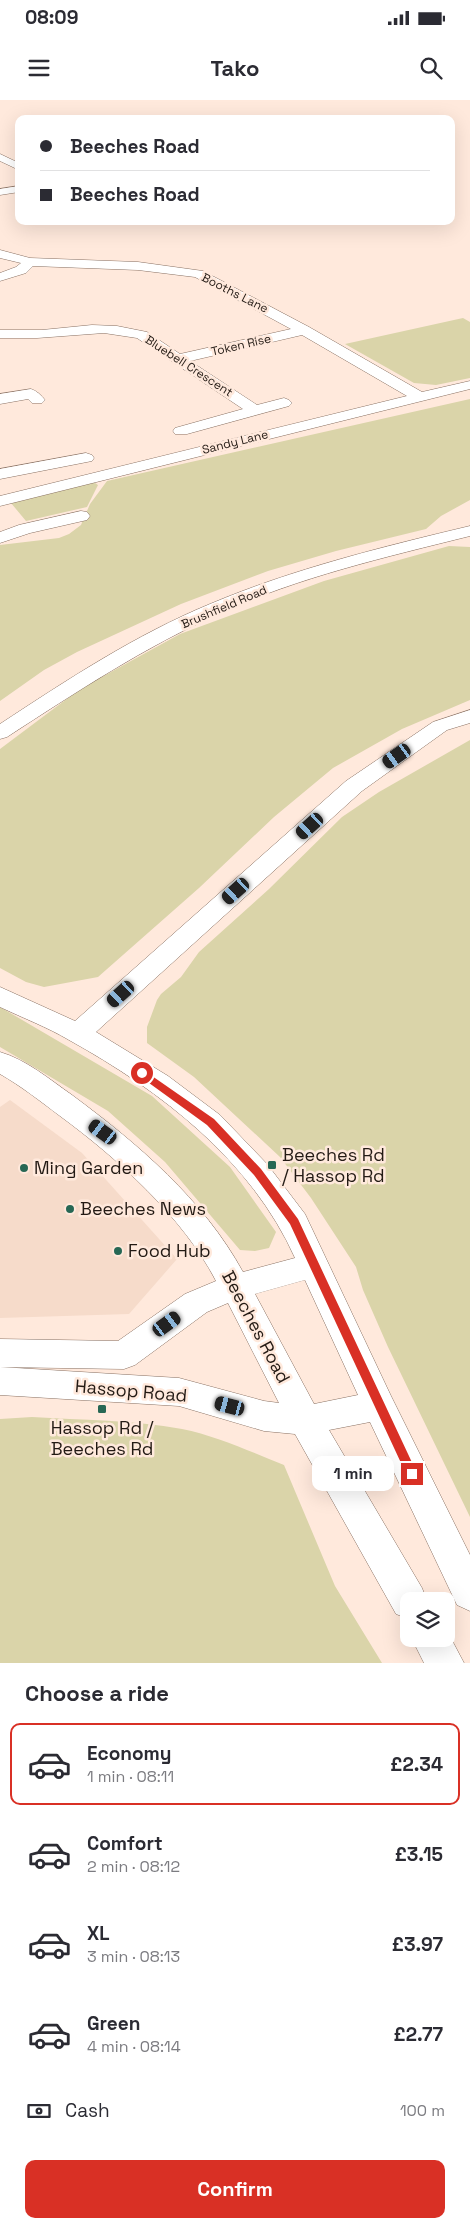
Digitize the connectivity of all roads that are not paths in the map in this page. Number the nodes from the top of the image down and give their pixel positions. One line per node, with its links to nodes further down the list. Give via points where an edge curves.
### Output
1 (0, 157): 2 (street)
2 (15, 165)
3 (15, 190): 4 (street)
4 (0, 192)
5 (0, 254): 6 (street, Booths Lane)
6 (30, 262): 7 (street, via 21,270); 8 (street, Booths Lane, via 138,266 198,274)
7 (0, 277)
8 (304, 330): 10 (street, Token Rise); 13 (street, Booths Lane)
9 (0, 334): 10 (street, Bluebell Crescent, via 40,334 78,328 123,329 142,335)
10 (178, 359): 16 (street, Bluebell Crescent)
11 (470, 385): 13 (street, Sandy Lane)
12 (30, 394): 14 (street)
13 (418, 397): 20 (street, Sandy Lane)
14 (0, 399)
15 (284, 403): 16 (street, Bluebell Crescent)
16 (255, 410): 17 (street, Bluebell Crescent)
17 (181, 431)
18 (86, 458): 19 (street)
19 (0, 474)
20 (0, 503): 22 (street, Sandy Lane)
21 (81, 516): 22 (street)
22 (25, 529): 24 (street)
23 (470, 531): 26 (street, Brushfield Road, via 360,558 247,596 166,632 93,672)
24 (0, 538)
25 (470, 716): 28 (street, via 440,726 354,786)
26 (0, 733)
27 (0, 996): 28 (street)
28 (78, 1033): 30 (street, via 158,1083 210,1122 257,1172 294,1222)
29 (0, 1062): 31 (street, Beeches Road, via 103,1132 165,1190 218,1255)
30 (315, 1265): 31 (street, Hassop Road); 34 (street)
31 (234, 1287): 32 (street, Hassop Road, via 196,1303 124,1355); 35 (street, Beeches Road)
32 (0, 1353)
33 (0, 1381): 35 (street, Hassop Road, via 179,1392 264,1416)
34 (379, 1406): 35 (street, Hassop Road); 37 (street)
35 (305, 1420): 36 (street, Beeches Road)
36 (405, 1592)
37 (470, 1594)
38 (436, 1647): 39 (street)
39 (445, 1663)

